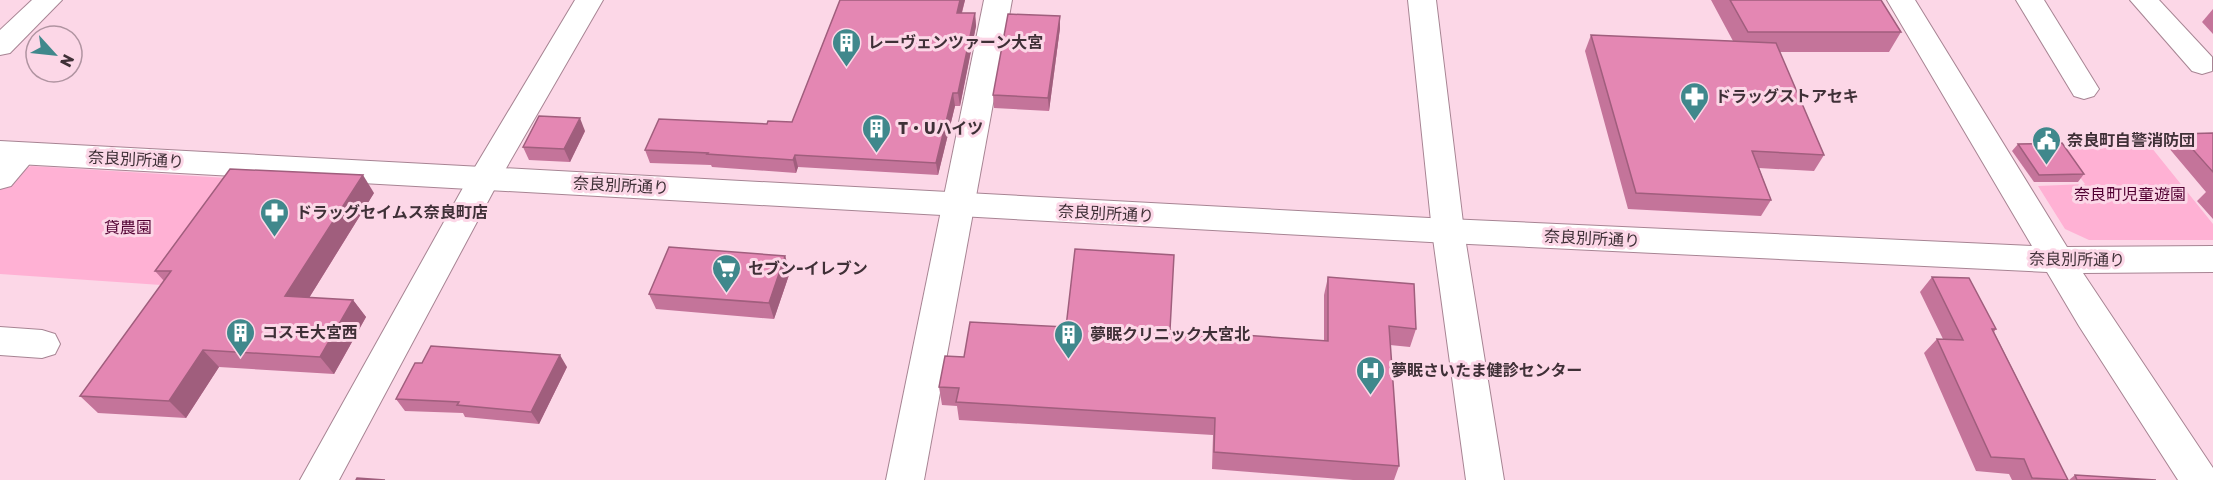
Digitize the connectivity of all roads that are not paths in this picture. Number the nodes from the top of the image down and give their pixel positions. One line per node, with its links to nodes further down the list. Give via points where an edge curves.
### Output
1 (48, 0): 8 (street)
2 (589, 0): 12 (street)
3 (998, 0): 14 (street)
4 (1422, 0): 15 (street)
5 (1901, 0): 17 (street)
6 (2030, 0): 10 (street)
7 (2144, 0): 9 (street)
8 (0, 46)
9 (2202, 64)
10 (2084, 89)
11 (11, 153): 12 (street, 奈良別所通り); 13 (street)
12 (485, 177): 14 (street, 奈良別所通り); 21 (street)
13 (0, 178)
14 (958, 205): 15 (street, 奈良別所通り); 22 (street)
15 (1448, 231): 17 (street, 奈良別所通り); 23 (street)
16 (2213, 259): 17 (street, 奈良別所通り)
17 (2059, 260): 20 (street, via 2098,326)
18 (0, 341): 19 (street)
19 (42, 344)
20 (2202, 477)
21 (320, 480)
22 (905, 480)
23 (1485, 480)

